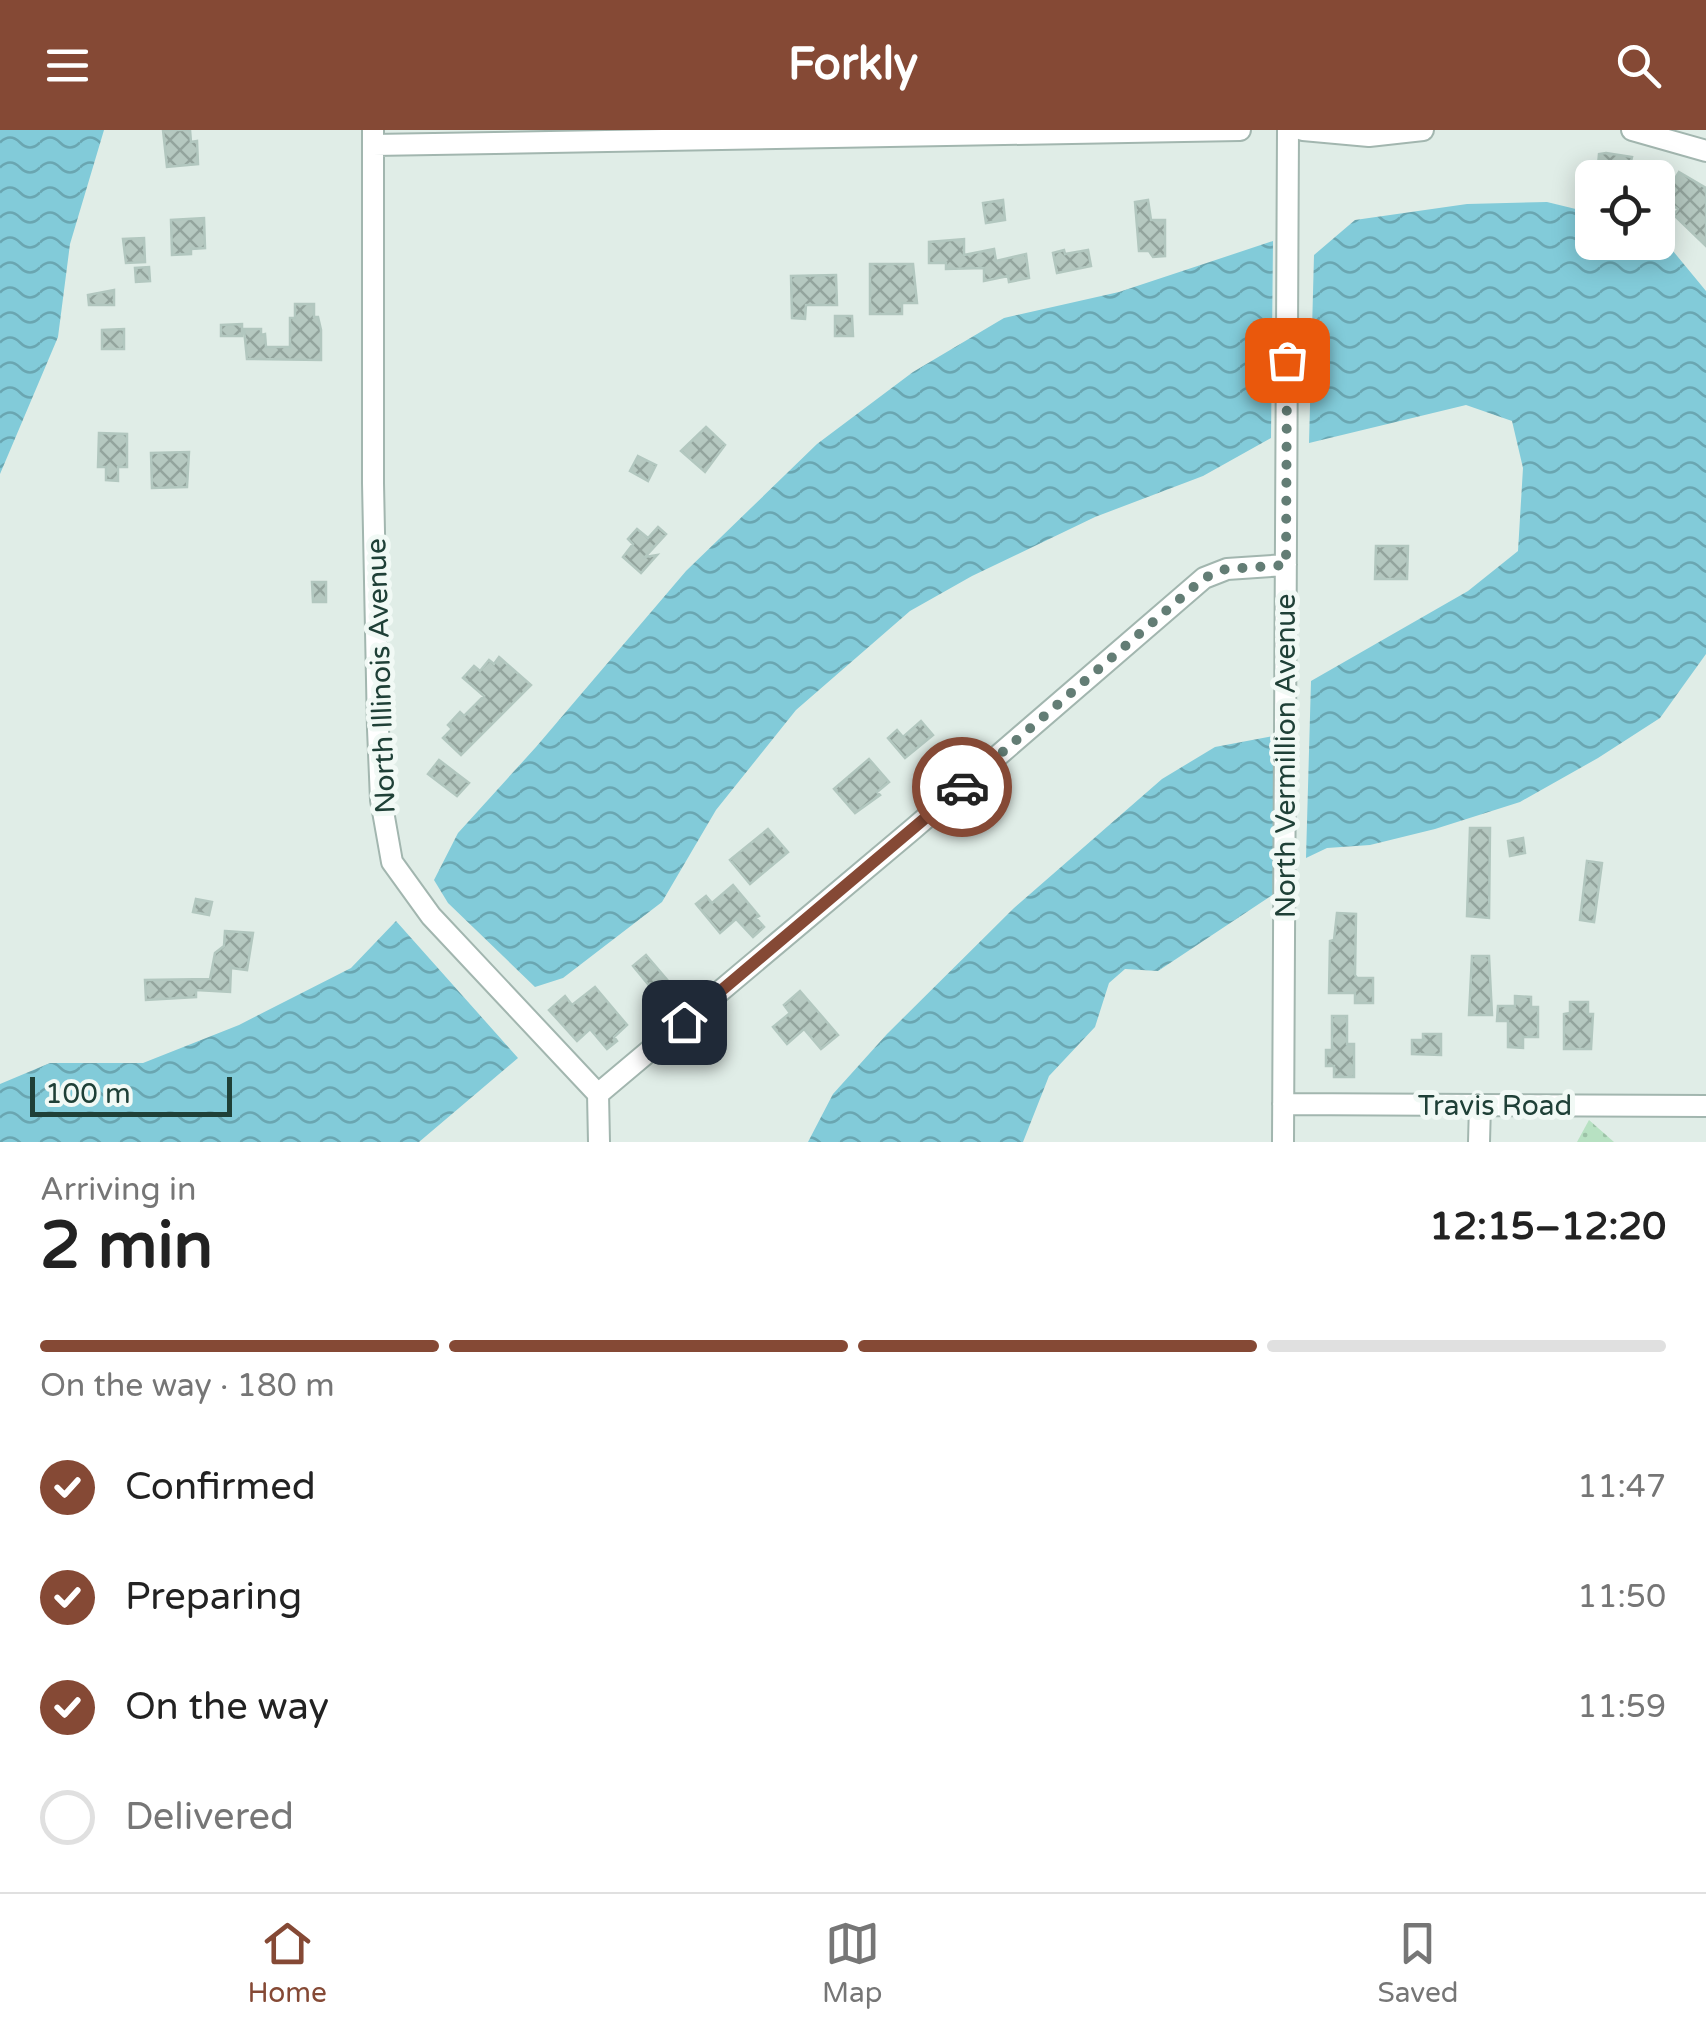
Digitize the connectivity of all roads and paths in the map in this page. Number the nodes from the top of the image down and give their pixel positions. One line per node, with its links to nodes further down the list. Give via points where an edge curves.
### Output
1 (1240, 130): 6 (street)
2 (1288, 130): 8 (street, North Vermillion Avenue)
3 (1303, 130): 4 (street, via 1369,136)
4 (1424, 130)
5 (1632, 130): 7 (street)
6 (373, 138): 9 (street, North Illinois Avenue, via 378,729 392,862 430,916)
7 (1706, 150)
8 (1286, 565): 9 (street, via 1226,569 1204,578); 10 (street, North Vermillion Avenue)
9 (598, 1094): 13 (street)
10 (1283, 1104): 11 (street, Travis Road); 14 (street, North Vermillion Avenue)
11 (1480, 1105): 12 (street, Travis Road); 15 (street)
12 (1706, 1106)
13 (600, 1142)
14 (1283, 1142)
15 (1478, 1142)

